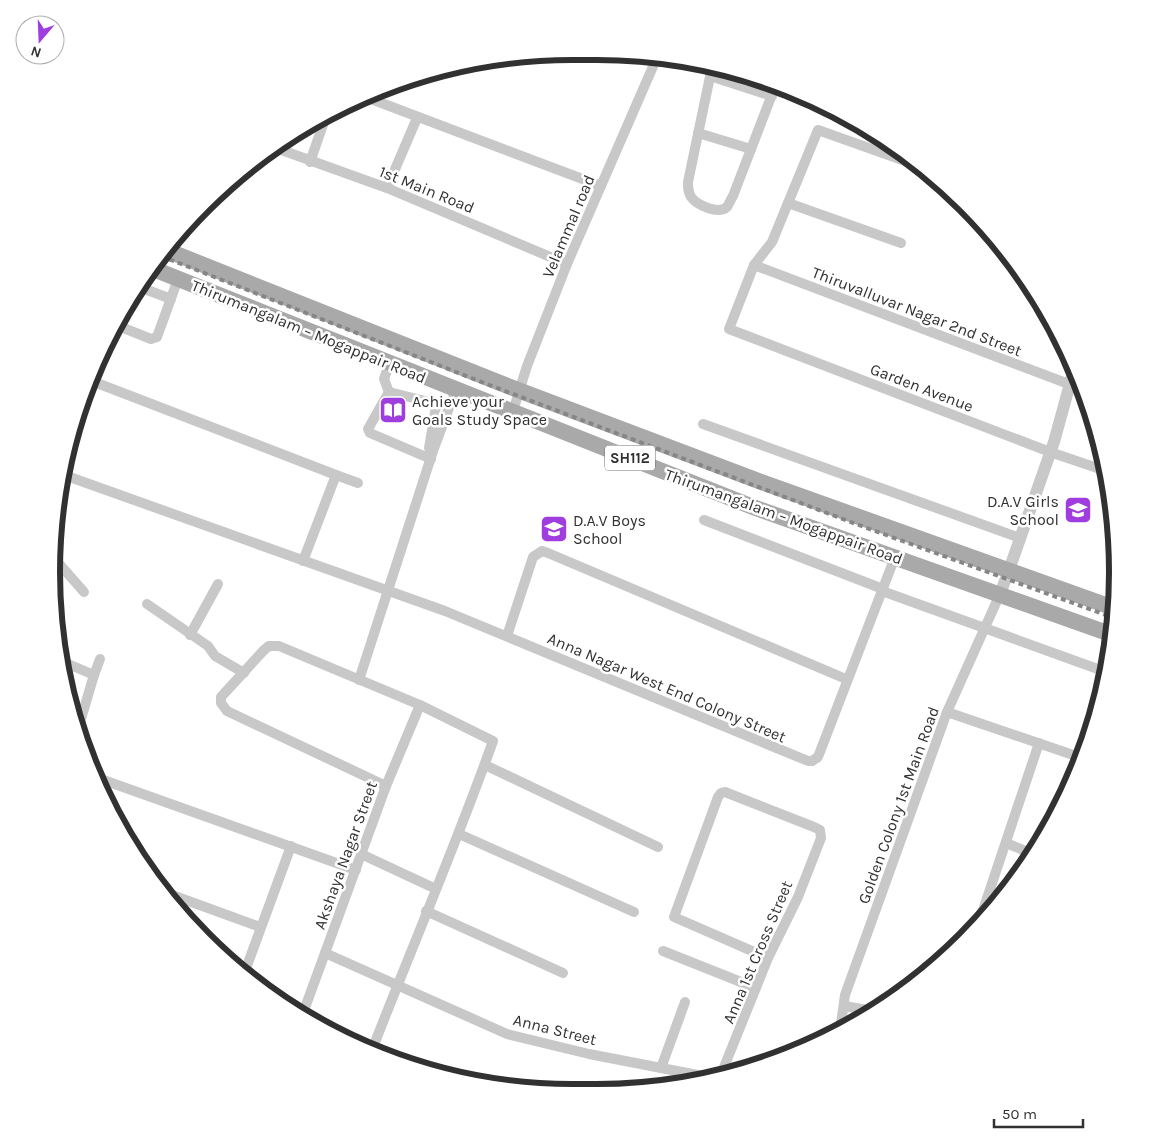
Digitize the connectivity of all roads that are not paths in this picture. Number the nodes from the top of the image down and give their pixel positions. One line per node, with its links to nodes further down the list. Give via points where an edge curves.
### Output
1 (654, 63): 14 (street, Velammal road)
2 (711, 73): 9 (street)
3 (721, 75): 5 (street)
4 (774, 91): 5 (street)
5 (772, 96): 10 (street)
6 (373, 100): 7 (street)
7 (417, 118): 14 (street); 15 (street)
8 (323, 125): 13 (street)
9 (698, 133): 10 (street); 10 (street, via 688,191 692,199 702,206 720,210 726,207)
10 (751, 149)
11 (282, 151): 13 (street, 1st Main Road)
12 (899, 159): 16 (street, via 818,130)
13 (310, 162): 15 (street, 1st Main Road)
14 (601, 186): 19 (street, Velammal road)
15 (387, 188): 19 (street, 1st Main Road)
16 (788, 203): 17 (street); 20 (street, via 772,242)
17 (901, 243)
18 (172, 252): 31 (main road, Thirumangalam – Mogappair Road / SH112)
19 (568, 264): 31 (street, Velammal road)
20 (754, 266): 28 (street, Thiruvalluvar Nagar 2nd Street); 35 (street, Garden Avenue, via 729,329)
21 (158, 271): 22 (main road, Thirumangalam – Mogappair Road / SH112)
22 (178, 279): 24 (street); 26 (main road, Thirumangalam – Mogappair Road / SH112)
23 (145, 289): 24 (street)
24 (171, 300): 25 (street, via 154,339)
25 (123, 328)
26 (390, 362): 29 (main road, Thirumangalam – Mogappair Road / SH112); 32 (street, via 384,379)
27 (96, 383): 38 (street)
28 (1074, 385)
29 (456, 389): 33 (main road, Thirumangalam – Mogappair Road / SH112); 36 (street)
30 (1075, 389): 35 (street)
31 (518, 390): 33 (street, Velammal road); 46 (main road, Thirumangalam – Mogappair Road / SH112)
32 (389, 392): 36 (street, via 433,402 436,406); 36 (street, via 368,429 370,433)
33 (513, 411): 43 (main road, Thirumangalam – Mogappair Road / SH112, via 753,507)
34 (703, 424): 42 (street)
35 (1050, 452): 37 (street, Garden Avenue); 42 (street)
36 (429, 458): 50 (street)
37 (1098, 468)
38 (336, 475): 40 (street); 44 (street)
39 (69, 476): 44 (street, Anna Nagar West End Colony Street)
40 (358, 483)
41 (704, 520): 48 (street)
42 (1020, 538): 46 (street)
43 (895, 557): 48 (street, Anna Nagar West End Colony Street); 51 (main road, Thirumangalam – Mogappair Road / SH112)
44 (303, 561): 50 (street, Anna Nagar West End Colony Street)
45 (60, 565): 49 (street)
46 (1009, 570): 51 (street); 53 (main road, Thirumangalam – Mogappair Road / SH112)
47 (218, 584): 56 (street)
48 (882, 590): 54 (street); 63 (street, Anna Nagar West End Colony Street)
49 (84, 592)
50 (387, 592): 57 (street, Anna Nagar West End Colony Street); 64 (street)
51 (1000, 594): 54 (street, Golden Colony 1st Main Road); 55 (main road, Thirumangalam – Mogappair Road / SH112)
52 (147, 604): 56 (street)
53 (1108, 606)
54 (984, 628): 60 (street); 66 (street, Golden Colony 1st Main Road)
55 (1106, 632)
56 (190, 634): 61 (street, via 208,646 215,656)
57 (507, 636): 63 (street, Anna Nagar West End Colony Street, via 808,762 818,757); 63 (street, via 533,557 548,552)
58 (100, 659): 62 (street)
59 (69, 664): 62 (street)
60 (1099, 670)
61 (244, 673): 64 (street, via 269,646 279,646); 72 (street, via 221,697 227,711)
62 (94, 675): 67 (street)
63 (846, 679)
64 (359, 680): 65 (street)
65 (420, 705): 70 (street, via 493,741); 72 (street, Akshaya Nagar Street)
66 (947, 712): 68 (street); 94 (street, Golden Colony 1st Main Road, via 845,995)
67 (81, 718)
68 (1039, 743): 69 (street); 74 (street)
69 (1075, 756)
70 (485, 765): 73 (street); 76 (street)
71 (105, 780): 75 (street)
72 (386, 786): 78 (street, Akshaya Nagar Street)
73 (459, 834): 80 (street); 84 (street)
74 (1006, 843): 77 (street); 82 (street)
75 (291, 846): 79 (street); 85 (street)
76 (658, 847)
77 (1026, 851)
78 (361, 854): 79 (street, Akshaya Nagar Street); 80 (street)
79 (356, 870): 87 (street, Akshaya Nagar Street)
80 (436, 889): 83 (street)
81 (176, 896): 85 (street)
82 (984, 908)
83 (426, 910): 90 (street); 91 (street)
84 (634, 912)
85 (260, 927): 89 (street)
86 (663, 951): 92 (street)
87 (325, 953): 91 (street, Anna Street); 95 (street, Akshaya Nagar Street)
88 (768, 958): 88 (street, Anna 1st Cross Street, via 674,918 721,793 729,792 820,830 821,838 798,897); 92 (street, Anna 1st Cross Street)
89 (246, 967)
90 (563, 973)
91 (398, 985): 98 (street); 99 (street, Anna Street, via 507,1034)
92 (756, 988): 100 (street, Anna 1st Cross Street)
93 (685, 1002): 99 (street)
94 (844, 1006): 96 (street); 97 (street, Golden Colony 1st Main Road)
95 (305, 1008)
96 (863, 1009)
97 (842, 1021)
98 (374, 1044)
99 (661, 1068): 101 (street, Anna Street)
100 (723, 1068)
101 (695, 1074)

